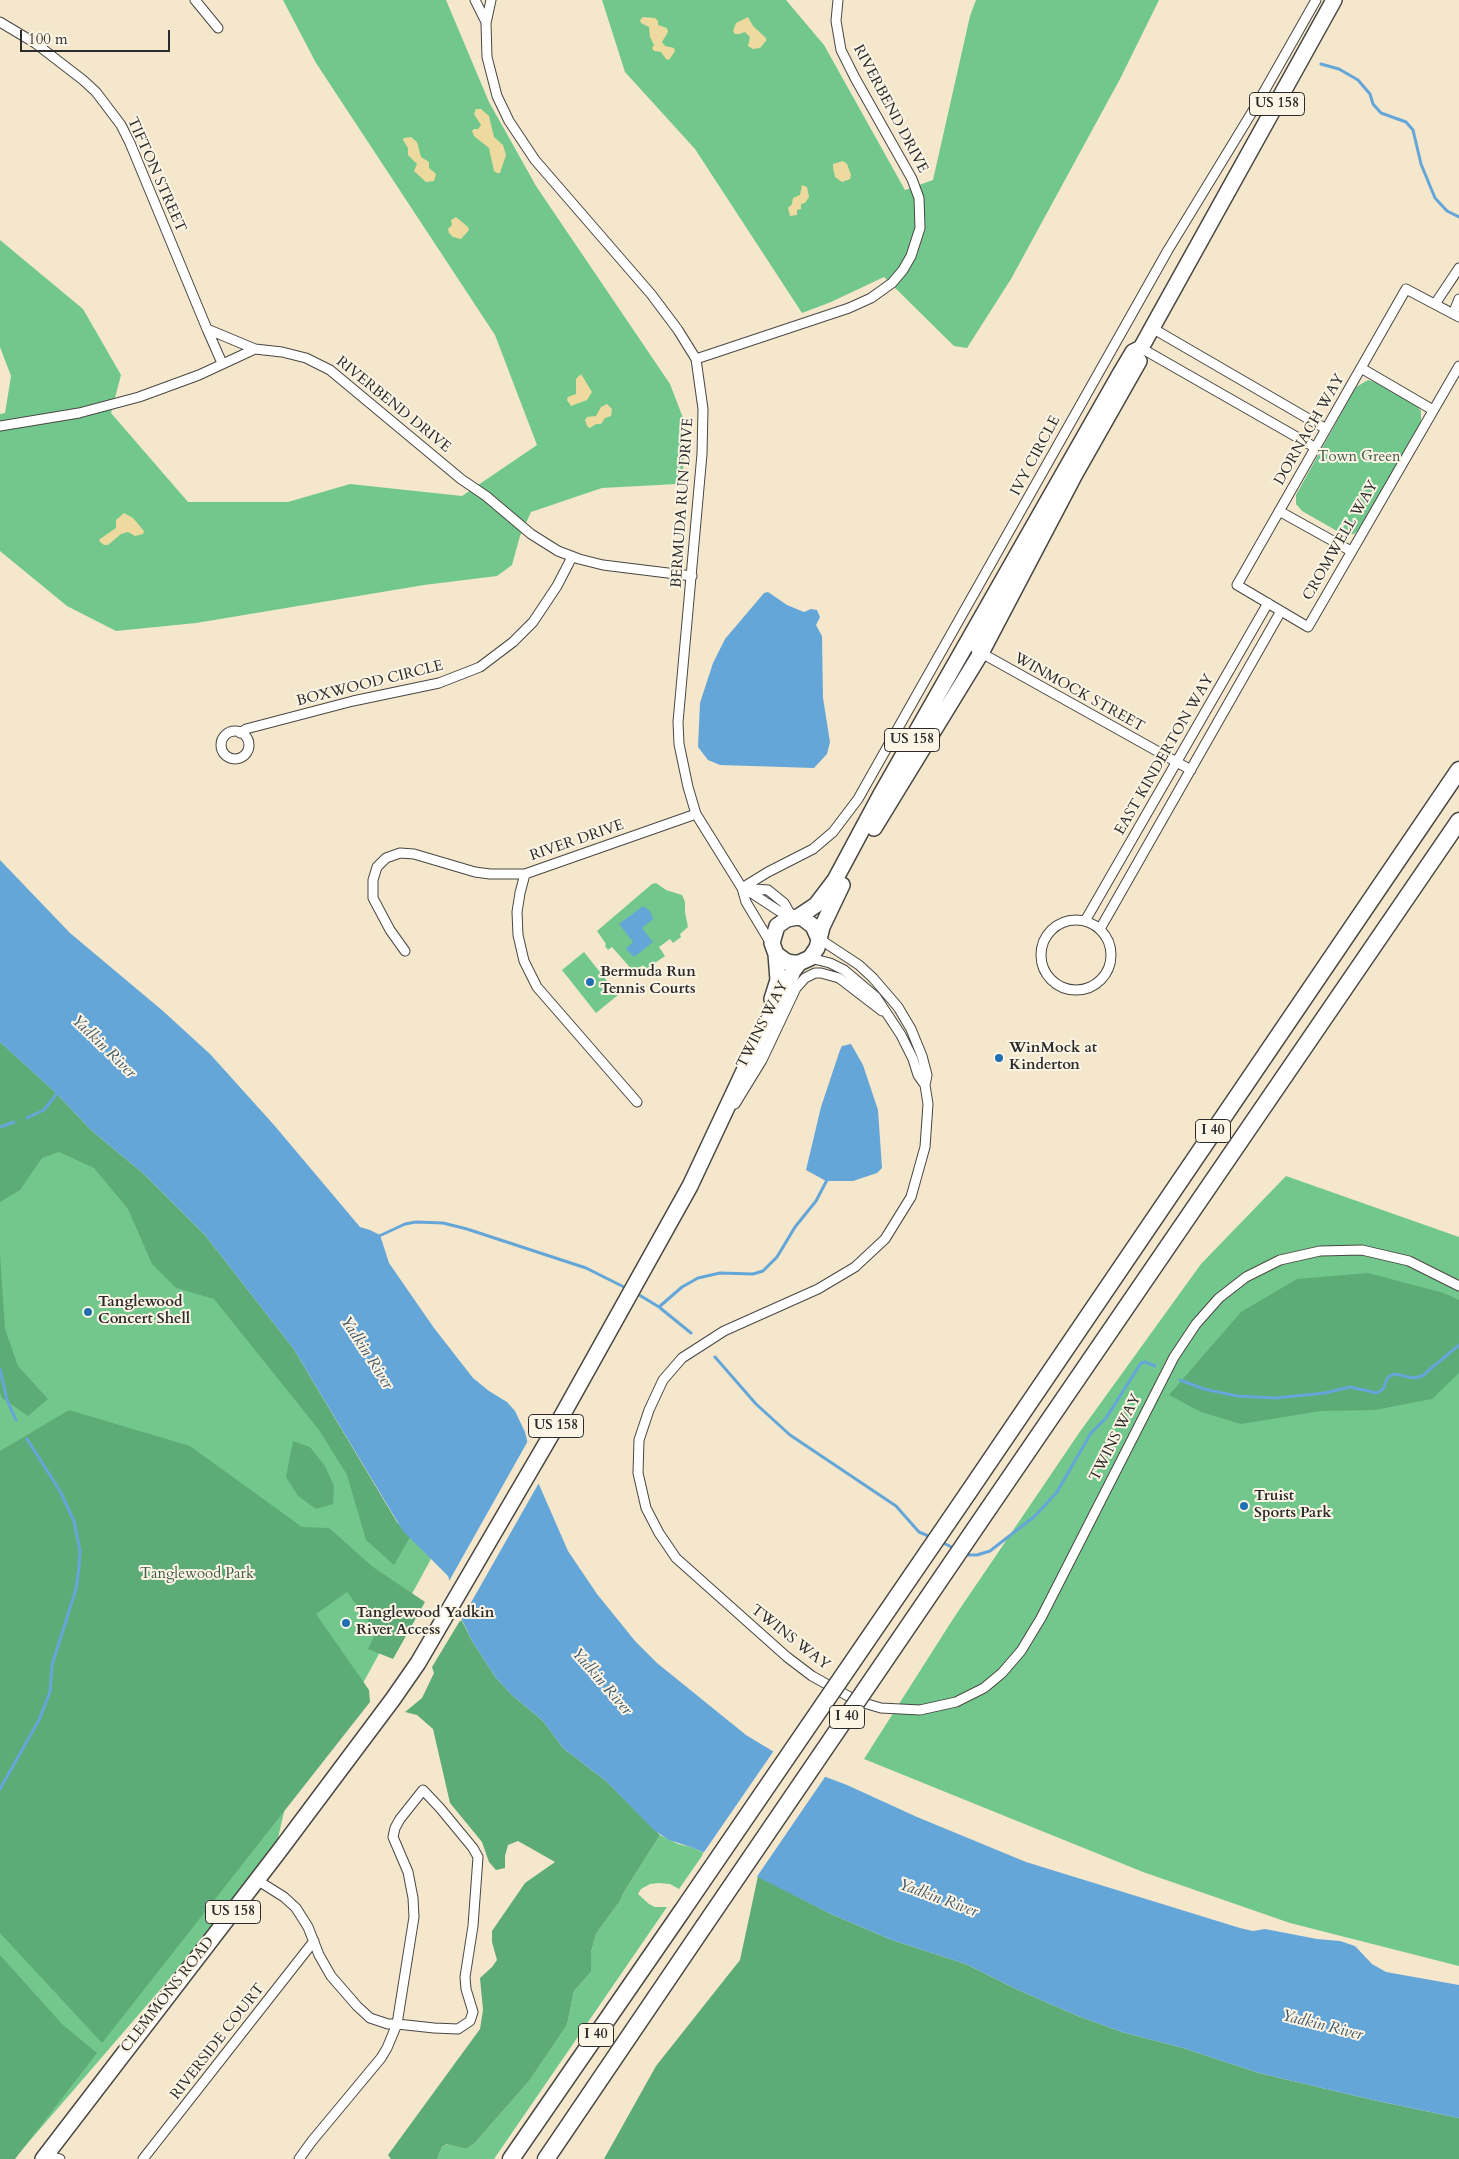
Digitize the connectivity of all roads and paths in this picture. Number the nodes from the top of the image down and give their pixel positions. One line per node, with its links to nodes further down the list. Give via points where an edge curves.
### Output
1 (195, 0): 9 (street)
2 (475, 0): 8 (street, BERMUDA RUN DRIVE)
3 (491, 0): 8 (street, BERMUDA RUN DRIVE)
4 (838, 0): 18 (street, RIVERBEND DRIVE, via 836,21 841,50 912,179 919,198 920,228 911,256 892,283 871,298)
5 (1316, 0): 41 (street, IVY CIRCLE, via 1168,250 858,799 833,832 813,849)
6 (1334, 0): 14 (main road, US 158)
7 (0, 22): 15 (street, TIFTON STREET, via 35,43 83,80 120,125)
8 (486, 23): 18 (street, BERMUDA RUN DRIVE, via 487,57 497,96 521,142 651,294)
9 (218, 28)
10 (1459, 268): 12 (street)
11 (1459, 299): 13 (street)
12 (1435, 304): 13 (street); 21 (street, DORNACH WAY, via 1406,289)
13 (1456, 315)
14 (1152, 328): 16 (main road, US 158); 24 (street)
15 (207, 329): 17 (street); 19 (street, TIFTON STREET)
16 (1141, 348): 25 (street); 28 (main road, US 158, via 1133,352); 33 (main road, US 158, via 1141,357)
17 (255, 349): 19 (street, RIVERBEND DRIVE); 29 (street, RIVERBEND DRIVE, via 306,358 330,370 531,534)
18 (696, 359): 30 (street, BERMUDA RUN DRIVE, via 703,436)
19 (222, 363): 23 (street, RIVERBEND DRIVE, via 139,397 79,413)
20 (1459, 366): 22 (street, CROMWELL WAY)
21 (1361, 368): 22 (street); 24 (street, DORNACH WAY)
22 (1433, 410): 27 (street, CROMWELL WAY)
23 (0, 426)
24 (1326, 429): 25 (street, DORNACH WAY)
25 (1316, 448): 26 (street, DORNACH WAY)
26 (1279, 511): 27 (street); 31 (street, DORNACH WAY, via 1237,585)
27 (1351, 551): 32 (street, CROMWELL WAY, via 1308,627)
28 (1017, 555): 33 (street, via 1015,572 977,644 976,650); 42 (main road, US 158, via 835,880 816,905)
29 (572, 557): 30 (street, RIVERBEND DRIVE, via 619,568); 34 (street, BOXWOOD CIRCLE, via 558,586 533,622 513,642 480,666 439,683 353,701)
30 (692, 576): 38 (street, BERMUDA RUN DRIVE, via 678,722 681,752)
31 (1268, 603): 32 (street); 35 (street, EAST KINDERTON WAY)
32 (1281, 611): 36 (street, EAST KINDERTON WAY)
33 (981, 653): 35 (street, WINMOCK STREET); 45 (main road, US 158, via 865,844)
34 (240, 732)
35 (1176, 763): 36 (street, WINMOCK STREET); 43 (street, EAST KINDERTON WAY)
36 (1191, 770): 44 (street, EAST KINDERTON WAY)
37 (1459, 770): 61 (highway, I 40, bridge)
38 (696, 814): 40 (street, RIVER DRIVE); 41 (street, BERMUDA RUN DRIVE)
39 (1459, 820): 62 (highway, I 40, bridge)
40 (525, 874): 46 (street, via 475,872 414,854 400,853 386,858 379,863 375,873 373,898); 52 (street, RIVER DRIVE, via 517,912 524,961 537,987)
41 (742, 888): 42 (street, via 757,894 778,911); 47 (street, BERMUDA RUN DRIVE, via 746,902)
42 (795, 917): 45 (main road, via 809,922); 47 (main road, via 777,926 772,937)
43 (1085, 921): 44 (street); 44 (street, via 1060,923 1043,942 1043,967 1059,986 1071,990 1084,989 1105,976 1111,952 1108,939)
44 (1100, 929)
45 (818, 937): 48 (main road, via 817,948); 51 (street, TWINS WAY, via 874,978 898,1007 917,1042 927,1075)
46 (405, 951)
47 (775, 951): 48 (main road, via 786,962); 50 (main road, US 158, via 778,980)
48 (805, 960): 49 (street, TWINS WAY, via 830,963 857,979 876,997); 50 (main road, US 158, via 793,971 780,1003)
49 (889, 1017): 51 (street, TWINS WAY, via 905,1041); 53 (street, TWINS WAY, via 839,978 815,973 805,978 796,988 762,1060)
50 (766, 1024): 53 (main road, US 158)
51 (925, 1085): 54 (street, TWINS WAY, via 928,1104 925,1147 911,1197 885,1239 855,1267 818,1288 724,1331 682,1358 663,1380 648,1410 639,1440 638,1473 646,1508 676,1558 812,1676 857,1701 881,1708 920,1710 956,1702 984,1688 1022,1652 1174,1357 1196,1324 1219,1298 1246,1277 1280,1260 1320,1251 1362,1250 1409,1261)
52 (637, 1102)
53 (711, 1145): 55 (main road, CLEMMONS ROAD / US 158, via 554,1430 418,1663)
54 (1459, 1286)
55 (257, 1880): 56 (street, via 296,1908); 58 (main road, CLEMMONS ROAD / US 158)
56 (314, 1941): 57 (street, via 331,1976 357,2006 370,2018); 59 (street, RIVERSIDE COURT)
57 (397, 2024): 57 (street, via 458,2028 470,2021 473,2012 465,1977 478,1857 423,1790 393,1833 408,1872 414,1917); 60 (street, via 381,2058)
58 (50, 2158)
59 (143, 2159)
60 (299, 2159)
61 (511, 2159)
62 (546, 2159)

